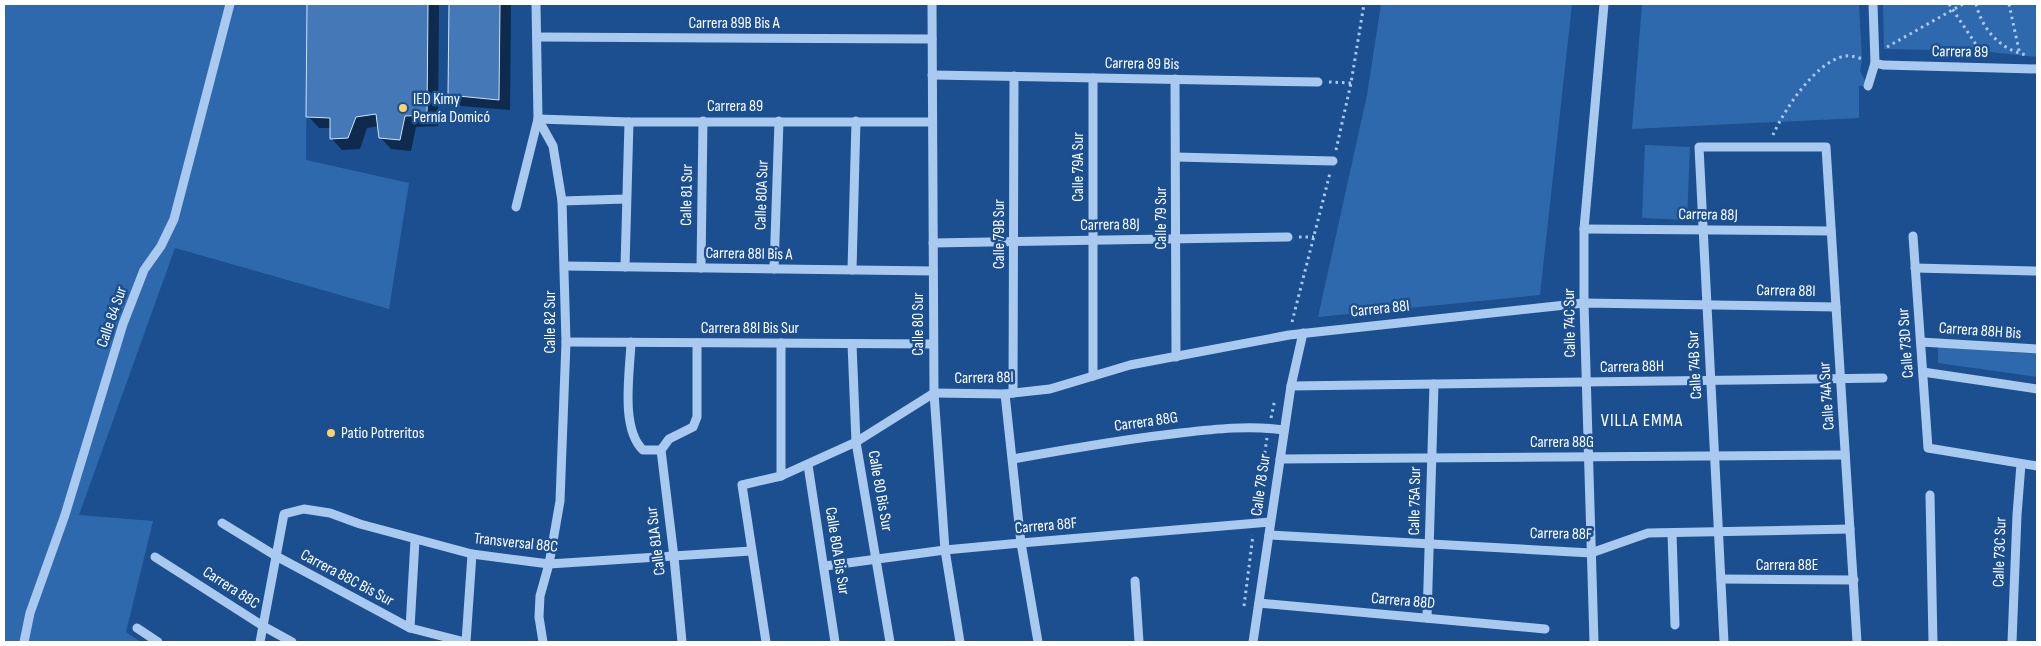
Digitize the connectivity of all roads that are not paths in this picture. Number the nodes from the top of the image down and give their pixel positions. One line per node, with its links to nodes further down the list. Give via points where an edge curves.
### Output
1 (230, 4): 112 (street, Calle 84 Sur, via 174,219 162,246 144,270 123,324 65,515 30,613)
2 (536, 4): 6 (street, Calle 82 Sur)
3 (932, 4): 7 (street, Calle 80 Sur)
4 (1604, 4): 28 (street, Calle 74C Sur)
5 (1873, 4): 8 (street)
6 (537, 36): 7 (street, Carrera 89B Bis A); 16 (street, Calle 82 Sur)
7 (932, 39): 10 (street, Calle 80 Sur)
8 (1879, 64): 9 (street, Carrera 89); 15 (street)
9 (2037, 69)
10 (932, 75): 11 (street, Carrera 89 Bis); 21 (street, Calle 80 Sur)
11 (1014, 76): 12 (street, Carrera 89 Bis); 35 (street, Calle 79B Sur)
12 (1094, 78): 13 (street, Carrera 89 Bis); 34 (street, Calle 79A Sur)
13 (1176, 80): 14 (street, Carrera 89 Bis); 23 (street, Calle 79 Sur)
14 (1318, 82)
15 (1868, 86)
16 (538, 118): 20 (street, Carrera 89); 26 (street, Calle 82 Sur, via 553,146); 27 (street)
17 (703, 121): 18 (street, Carrera 89); 20 (street, Carrera 89); 39 (street, Calle 81 Sur)
18 (780, 121): 19 (street, Carrera 89); 41 (street, Calle 80A Sur)
19 (856, 121): 21 (street, Carrera 89); 42 (street)
20 (629, 122): 25 (street)
21 (932, 122): 36 (street, Calle 80 Sur)
22 (1826, 147): 29 (street, Calle 74B Sur, via 1699,147); 30 (street, Calle 74A Sur)
23 (1176, 157): 24 (street); 33 (street, Calle 79 Sur)
24 (1333, 161)
25 (626, 199): 26 (street); 38 (street)
26 (562, 200): 37 (street, Calle 82 Sur)
27 (516, 207)
28 (1584, 229): 29 (street, Carrera 88J); 45 (street, Calle 74C Sur)
29 (1703, 230): 30 (street, Carrera 88J); 46 (street, Calle 74B Sur)
30 (1831, 231): 47 (street, Calle 74A Sur)
31 (1913, 236): 40 (street, Calle 73D Sur)
32 (1288, 237): 33 (street, Carrera 88J)
33 (1176, 239): 34 (street, Carrera 88J); 57 (street, Calle 79 Sur)
34 (1093, 240): 35 (street, Carrera 88J); 59 (street, Calle 79A Sur)
35 (1014, 241): 36 (street, Carrera 88J); 68 (street, Calle 79B Sur)
36 (933, 243): 43 (street, Calle 80 Sur)
37 (565, 266): 38 (street, Carrera 88I Bis A); 49 (street, Calle 82 Sur)
38 (625, 267): 39 (street, Carrera 88I Bis A)
39 (701, 268): 41 (street, Carrera 88I Bis A)
40 (1915, 268): 44 (street); 52 (street, Calle 73D Sur)
41 (774, 269): 42 (street, Carrera 88I Bis A)
42 (852, 270): 43 (street, Carrera 88I Bis A)
43 (933, 271): 55 (street, Calle 80 Sur)
44 (2037, 271)
45 (1584, 303): 46 (street, Carrera 88I); 48 (street, Carrera 88I); 63 (street, Calle 74C Sur)
46 (1707, 304): 47 (street, Carrera 88I); 62 (street, Calle 74B Sur)
47 (1836, 306): 61 (street, Calle 74A Sur)
48 (1303, 333): 57 (street, Carrera 88I); 65 (street, Calle 78 Sur)
49 (566, 342): 50 (street, Carrera 88I Bis Sur); 100 (street, Calle 82 Sur, via 560,501)
50 (631, 342): 51 (street, Carrera 88I Bis Sur); 71 (street, via 628,417 631,431 643,450)
51 (697, 342): 53 (street, Carrera 88I Bis Sur); 71 (street, via 697,416 693,427 669,439)
52 (1921, 342): 56 (street, Carrera 88H Bis); 58 (street, Calle 73D Sur)
53 (780, 343): 54 (street, Carrera 88I Bis Sur); 81 (street)
54 (852, 344): 55 (street, Carrera 88I Bis Sur); 70 (street, Calle 80 Bis Sur)
55 (933, 344): 67 (street, Calle 80 Sur)
56 (2037, 350)
57 (1176, 357): 59 (street, Carrera 88I, via 1130,365)
58 (1923, 372): 66 (street); 78 (street, Calle 73D Sur, via 1928,448)
59 (1094, 376): 68 (street, Carrera 88I, via 1050,389)
60 (1883, 378): 61 (street, Carrera 88H)
61 (1840, 379): 62 (street, Carrera 88H); 72 (street, Calle 74A Sur)
62 (1710, 381): 63 (street, Carrera 88H); 73 (street, Calle 74B Sur)
63 (1586, 382): 64 (street, Carrera 88H); 74 (street, Calle 74C Sur)
64 (1434, 384): 65 (street, Carrera 88H); 75 (street, Calle 75A Sur)
65 (1291, 386): 69 (street, Calle 78 Sur)
66 (2037, 389)
67 (934, 393): 68 (street, Carrera 88I); 70 (street); 92 (street, Calle 80 Sur)
68 (1009, 393): 76 (street, Calle 79B Sur)
69 (1284, 430): 76 (street, Carrera 88G, via 1269,427 1219,428 1134,438); 77 (street, Calle 78 Sur)
70 (856, 442): 79 (street); 99 (street, Calle 80 Bis Sur)
71 (661, 450): 98 (street, Calle 81A Sur)
72 (1845, 455): 73 (street, Carrera 88G); 85 (street, Calle 74A Sur)
73 (1714, 456): 74 (street, Carrera 88G); 86 (street, Calle 74B Sur)
74 (1588, 457): 75 (street, Carrera 88G); 94 (street, Calle 74C Sur)
75 (1432, 458): 77 (street, Carrera 88G); 91 (street, Calle 75A Sur)
76 (1013, 459): 90 (street, Calle 79B Sur)
77 (1280, 459): 83 (street, Calle 78 Sur)
78 (2021, 464): 80 (street); 130 (street, Calle 73C Sur)
79 (808, 465): 81 (street); 101 (street, Calle 80A Bis Sur)
80 (2037, 466)
81 (781, 476): 93 (street, via 742,486)
82 (1930, 495): 129 (street)
83 (1270, 522): 88 (street, Calle 78 Sur); 90 (street, Carrera 88F)
84 (222, 523): 97 (street, Carrera 88C Bis Sur)
85 (1850, 529): 86 (street, Carrera 88F); 103 (street, Calle 74A Sur)
86 (1718, 531): 87 (street, Carrera 88F); 102 (street, Calle 74B Sur)
87 (1672, 532): 94 (street, Carrera 88F, via 1648,533); 107 (street)
88 (1268, 534): 91 (street, Carrera 88F); 105 (street, Calle 78 Sur)
89 (415, 540): 95 (street, Transversal 88C); 97 (street, Transversal 88C, via 330,513 304,509 284,514); 110 (street)
90 (1021, 542): 92 (street, Carrera 88F); 123 (street, Calle 79B Sur)
91 (1429, 544): 94 (street, Carrera 88F); 106 (street, Calle 75A Sur)
92 (945, 550): 99 (street, Carrera 88F); 122 (street, Calle 80 Sur)
93 (751, 551): 98 (street, Transversal 88C); 119 (street)
94 (1591, 552): 126 (street, Calle 74C Sur)
95 (472, 554): 100 (street, Transversal 88C); 116 (street)
96 (155, 556): 108 (street, Carrera 88C)
97 (276, 556): 108 (street); 110 (street, Carrera 88C Bis Sur)
98 (674, 557): 100 (street, Transversal 88C); 118 (street, Calle 81A Sur)
99 (877, 560): 101 (street, Carrera 88F); 121 (street, Calle 80 Bis Sur)
100 (549, 564): 117 (street, Calle 82 Sur, via 540,596)
101 (824, 566): 120 (street, Calle 80A Bis Sur)
102 (1720, 579): 103 (street, Carrera 88E); 127 (street, Calle 74B Sur)
103 (1854, 580): 128 (street, Calle 74A Sur)
104 (1135, 582): 124 (street)
105 (1258, 602): 106 (street, Carrera 88D); 125 (street, Calle 78 Sur)
106 (1427, 618): 111 (street, Carrera 88D)
107 (1676, 625)
108 (263, 626): 114 (street); 115 (street, Carrera 88C)
109 (137, 628): 113 (street)
110 (410, 628): 116 (street, Carrera 88C Bis Sur)
111 (1545, 629)
112 (24, 642)
113 (158, 642)
114 (260, 642)
115 (292, 642)
116 (466, 642)
117 (543, 642)
118 (682, 642)
119 (766, 642)
120 (835, 642)
121 (890, 642)
122 (960, 642)
123 (1038, 642)
124 (1139, 642)
125 (1253, 642)
126 (1594, 642)
127 (1724, 642)
128 (1857, 642)
129 (1933, 642)
130 (2012, 642)

